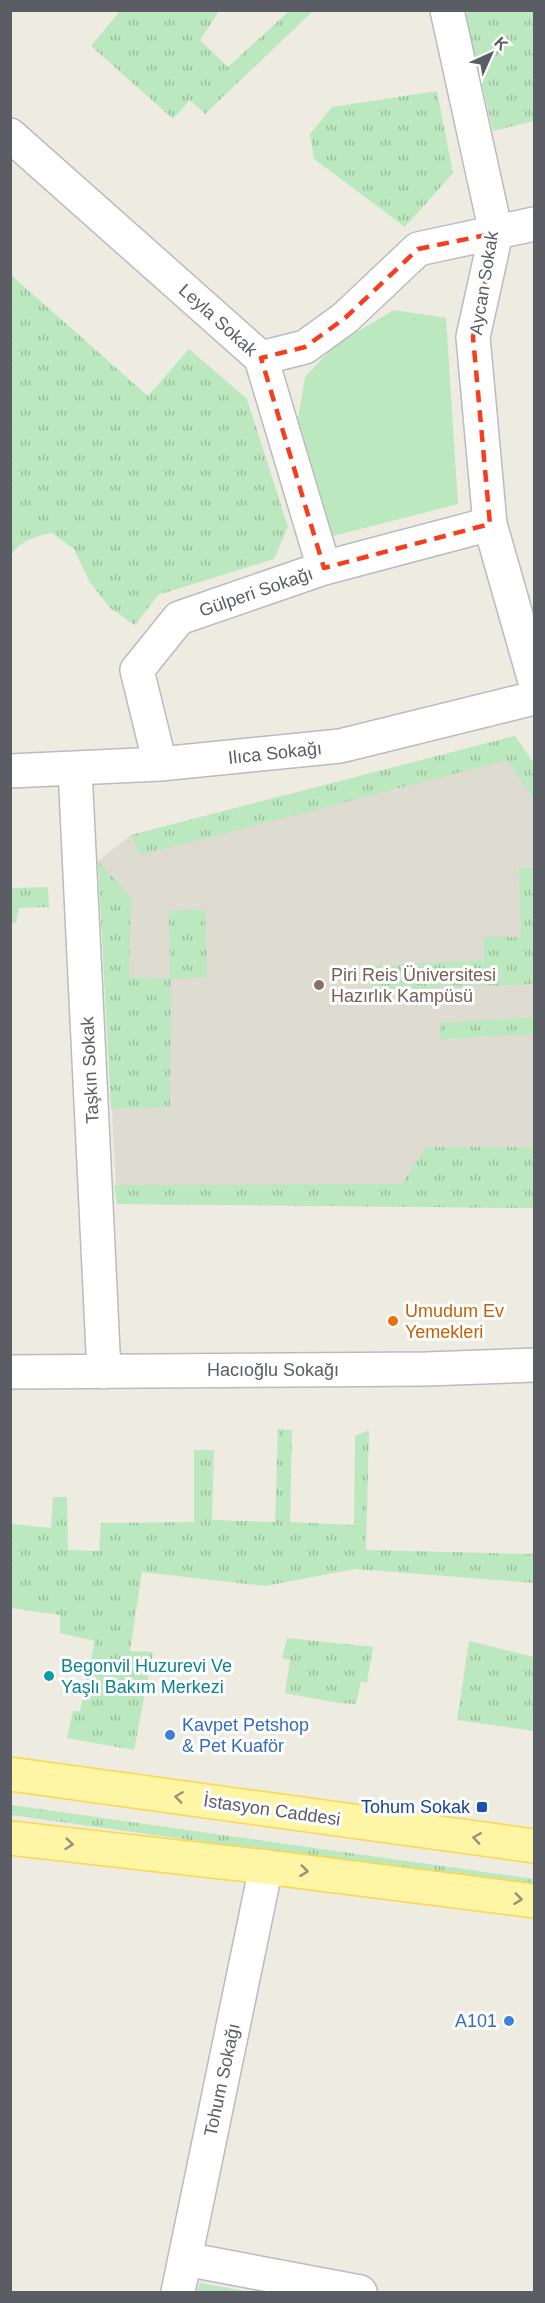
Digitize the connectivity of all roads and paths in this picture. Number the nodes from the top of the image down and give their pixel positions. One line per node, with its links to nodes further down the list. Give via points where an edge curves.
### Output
1 (447, 10): 4 (street, Aycan Sokak)
2 (10, 135): 5 (street, Leyla Sokak)
3 (534, 224): 4 (street)
4 (496, 233): 5 (street, via 418,249 345,318 305,347); 6 (street, Aycan Sokak, via 473,337)
5 (261, 358): 7 (street, Leyla Sokak)
6 (490, 524): 7 (street, Gülperi Sokağı); 8 (street, Aycan Sokak)
7 (324, 568): 10 (street, Gülperi Sokağı, via 179,618 137,670)
8 (534, 678)
9 (534, 698): 10 (street, Ilıca Sokağı, via 340,746)
10 (160, 764): 11 (street, Ilıca Sokağı)
11 (75, 769): 12 (street, Ilıca Sokağı); 15 (street, Taşkın Sokak)
12 (10, 771)
13 (534, 1365): 15 (street, Hacıoğlu Sokağı)
14 (10, 1372): 15 (street, Hacıoğlu Sokağı)
15 (104, 1372)
16 (10, 1774): 18 (main road, İstasyon Caddesi, one-way to 16)
17 (10, 1838): 19 (main road, one-way to 19)
18 (534, 1846)
19 (266, 1867): 20 (main road, one-way to 20); 21 (street, Tohum Sokağı)
20 (534, 1901)
21 (185, 2259): 22 (street, Tohum Sokağı); 23 (street)
22 (178, 2292)
23 (360, 2292)

